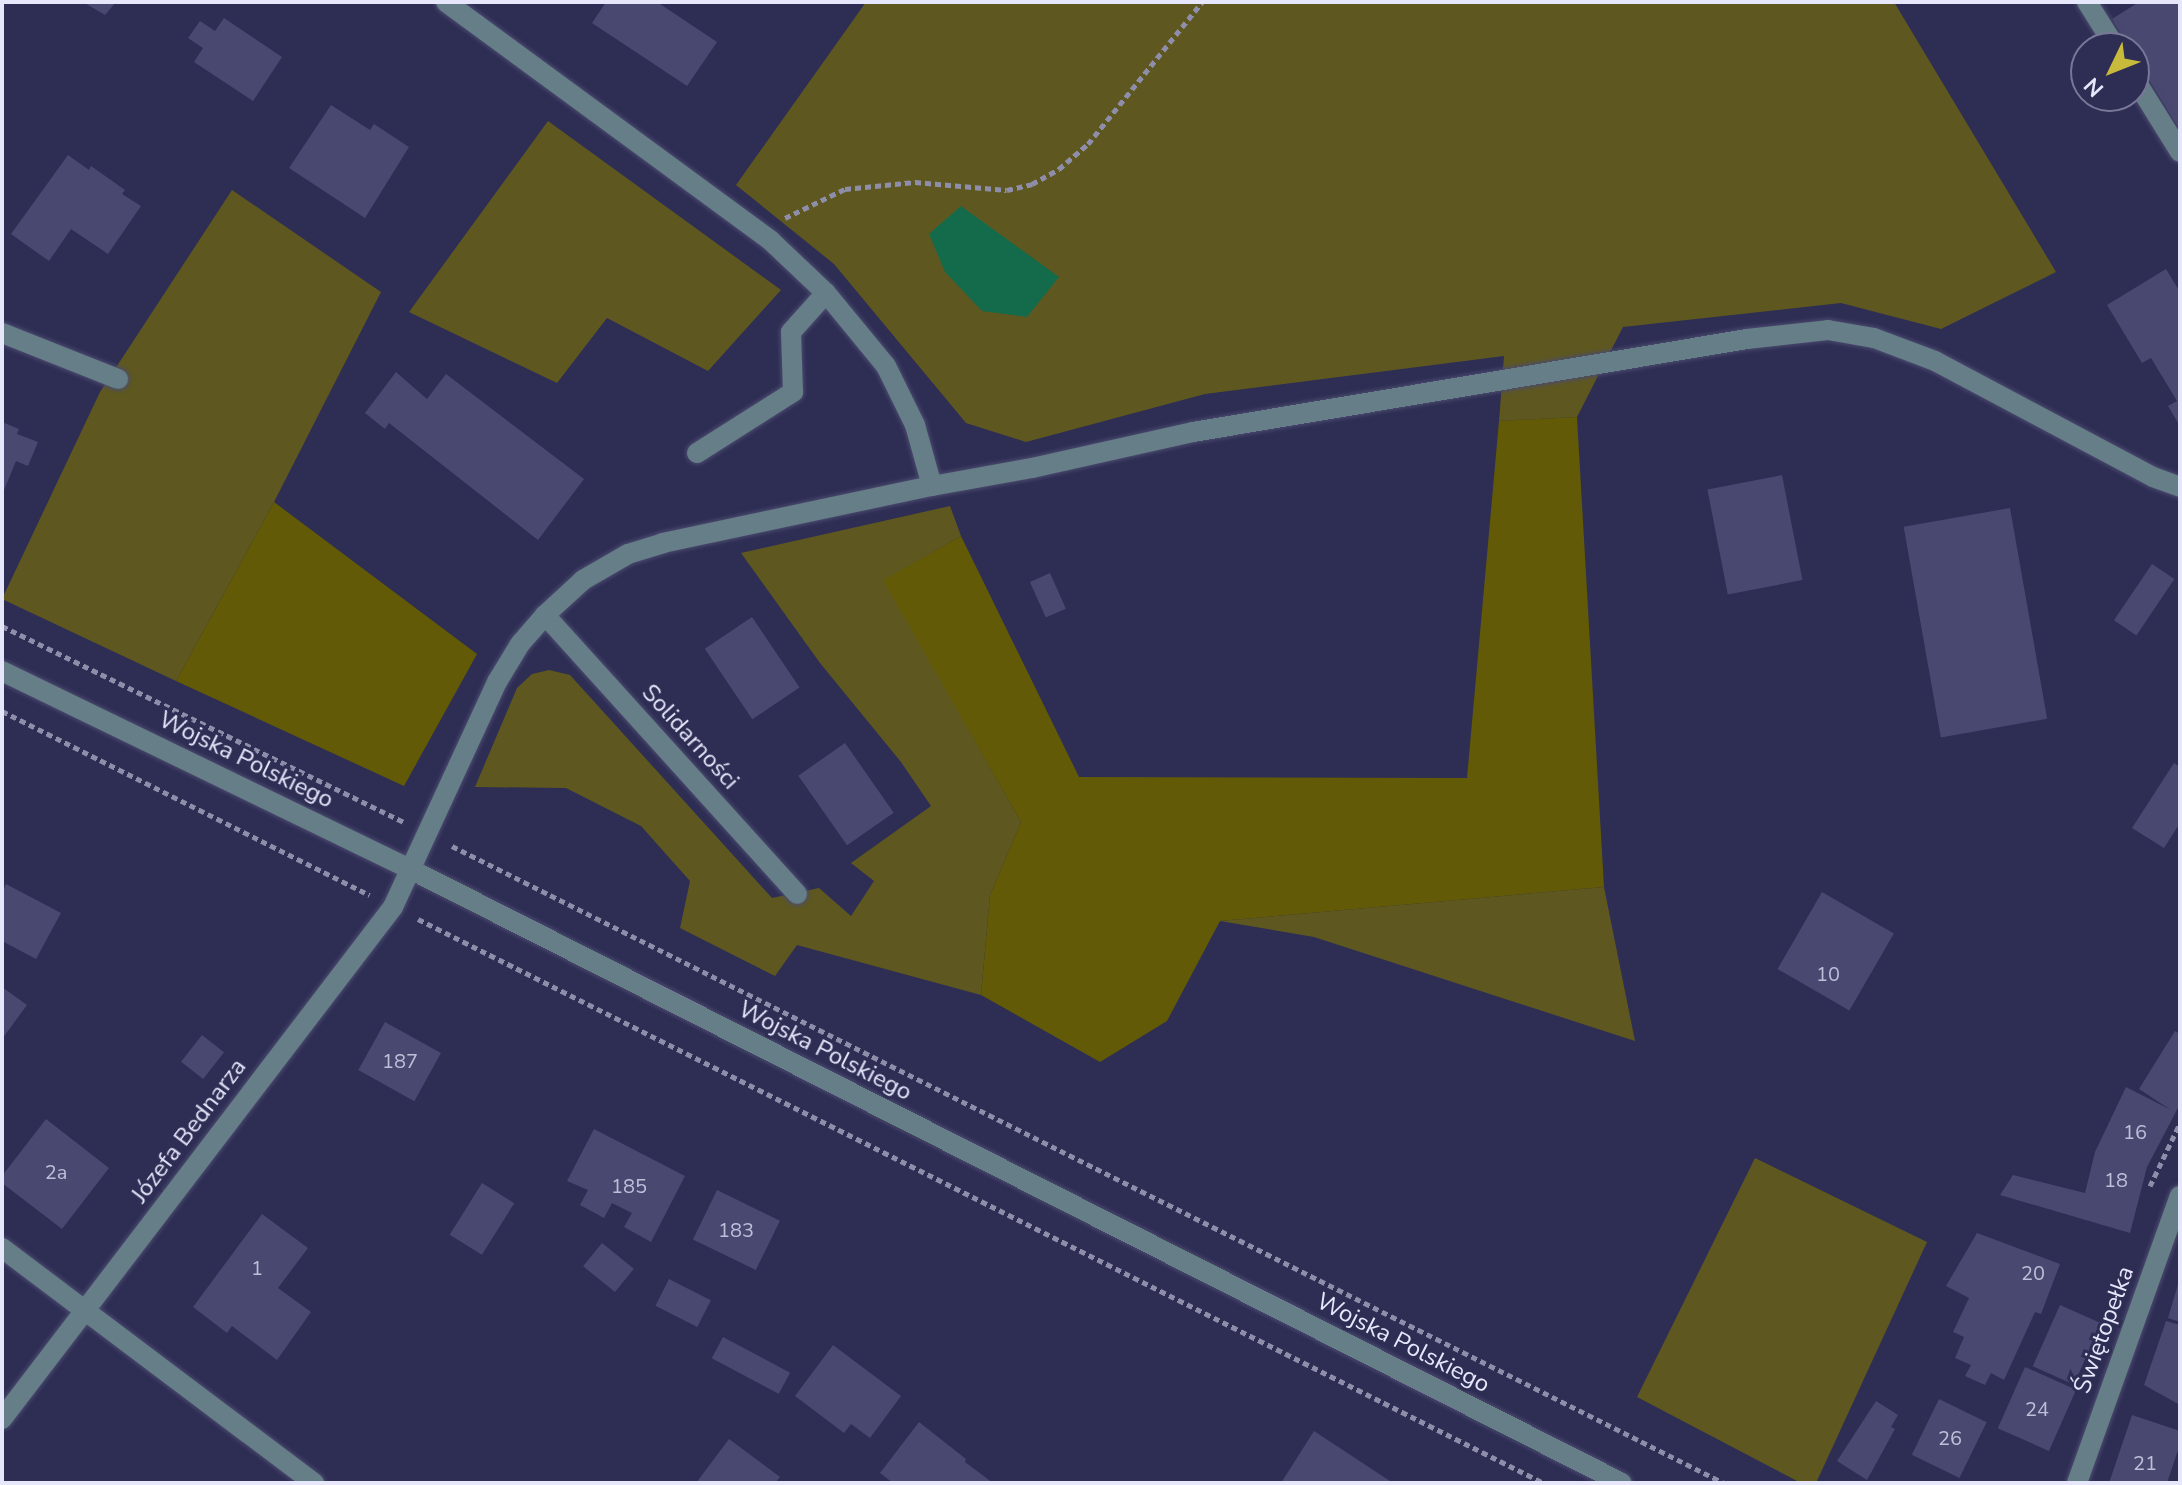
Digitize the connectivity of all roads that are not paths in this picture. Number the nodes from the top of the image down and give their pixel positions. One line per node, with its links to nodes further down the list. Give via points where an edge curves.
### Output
1 (446, 2): 6 (street, via 764,235)
2 (2087, 2): 3 (street)
3 (2106, 32)
4 (2150, 104): 5 (street)
5 (2180, 152)
6 (826, 293): 9 (street, via 791,332 793,392); 10 (street, via 886,366 915,425)
7 (2, 333): 8 (street)
8 (118, 379)
9 (697, 453)
10 (932, 486): 11 (street, Józefa Bednarza, via 1193,432 1828,330 1874,338 1935,361); 12 (street, Józefa Bednarza, via 628,554 583,580)
11 (2180, 487)
12 (545, 615): 14 (street, Józefa Bednarza, via 497,682); 15 (street, Solidarności)
13 (2, 671): 14 (street, Wojska Polskiego)
14 (412, 870): 18 (street, Józefa Bednarza, via 393,907); 21 (street, Wojska Polskiego)
15 (797, 894)
16 (2180, 1196): 22 (street, Świętopełka)
17 (2, 1248): 18 (street)
18 (85, 1311): 19 (street, Józefa Bednarza); 20 (street)
19 (2, 1419)
20 (314, 1483)
21 (1622, 1483)
22 (2077, 1483)

